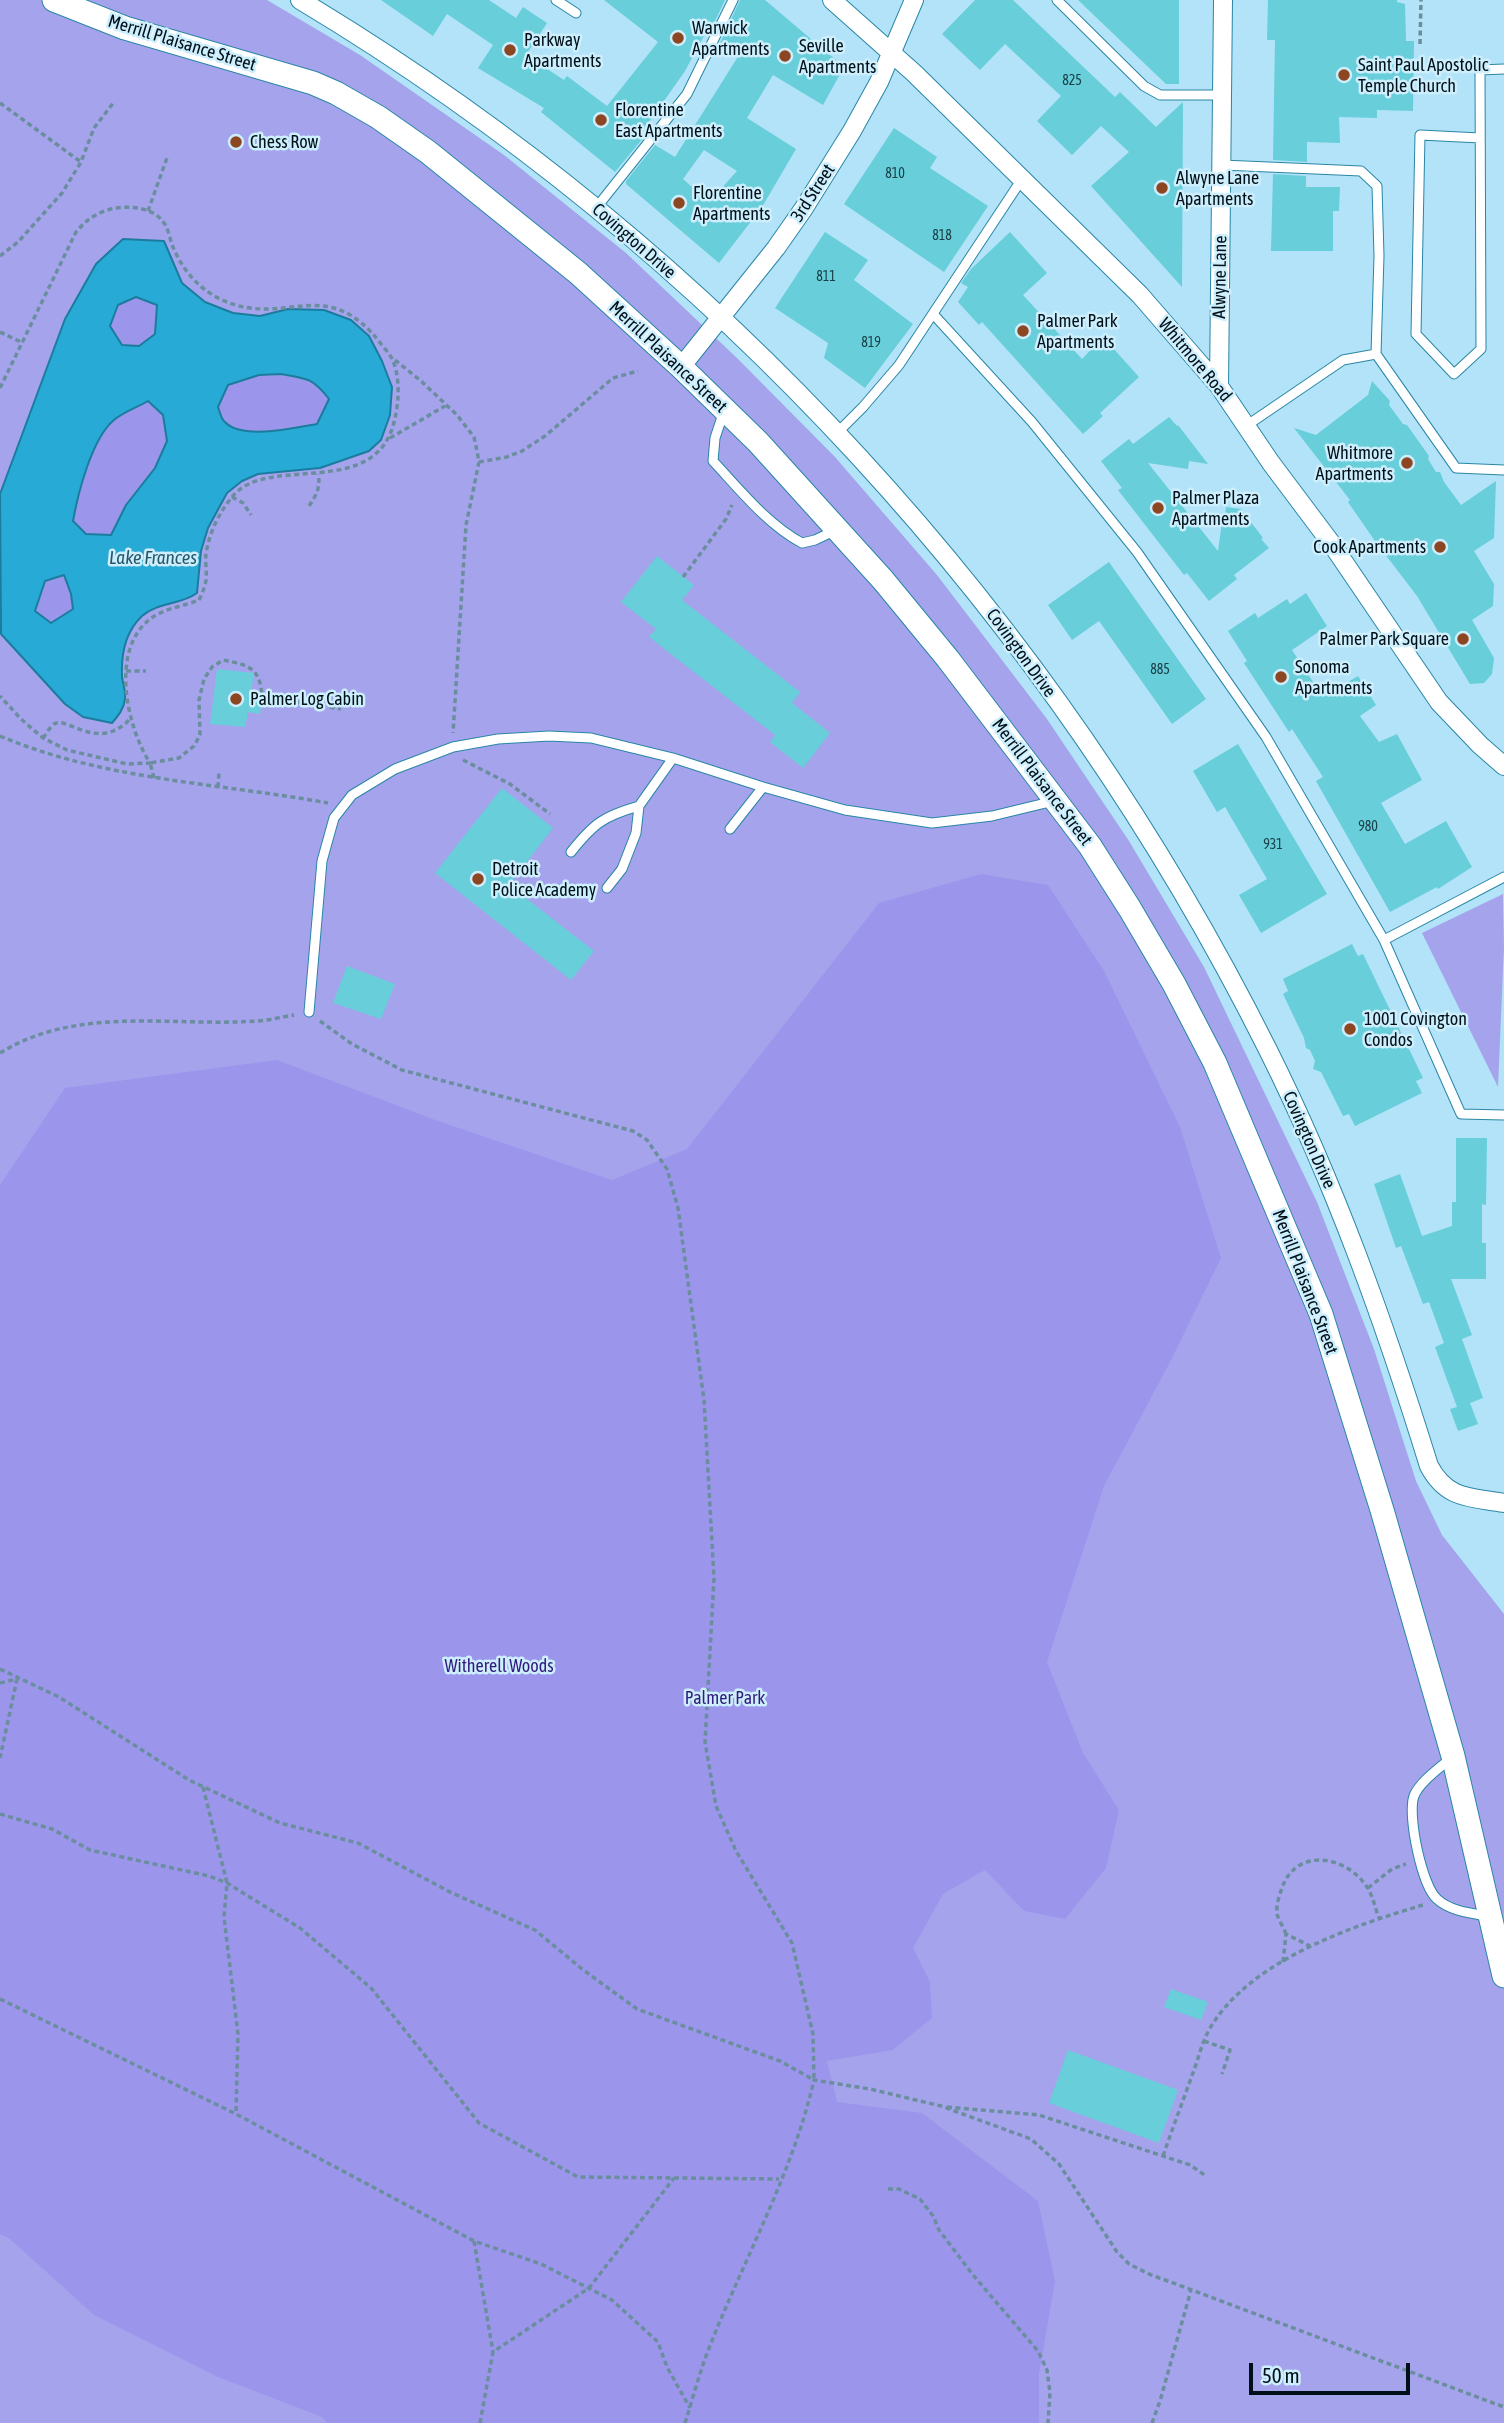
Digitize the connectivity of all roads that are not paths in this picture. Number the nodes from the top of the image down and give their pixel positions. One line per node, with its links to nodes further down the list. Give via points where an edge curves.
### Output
1 (54, 0): 20 (street, Merrill Plaisance Street, via 125,28 313,83 357,105 428,152 578,273)
2 (300, 0): 16 (street, Covington Drive, via 425,78)
3 (556, 0): 9 (lane)
4 (733, 0): 16 (lane, via 687,94)
5 (832, 0): 10 (street, Whitmore Road)
6 (914, 0): 10 (street, 3rd Street)
7 (1057, 0): 12 (lane, via 1153,92)
8 (1223, 0): 12 (street, Alwyne Lane)
9 (576, 13)
10 (892, 52): 15 (street, Whitmore Road); 18 (street, 3rd Street, via 852,131 804,208)
11 (1504, 69): 13 (lane, via 1480,70)
12 (1223, 95): 14 (street, Alwyne Lane)
13 (1480, 138): 13 (lane, via 1482,349 1454,374 1416,334 1420,135)
14 (1222, 165): 19 (lane, via 1361,171 1377,186); 21 (street, Alwyne Lane)
15 (1022, 179): 17 (lane); 21 (street, Whitmore Road, via 1140,295)
16 (596, 208): 18 (street, Covington Drive)
17 (934, 315): 24 (lane, via 899,365); 36 (lane, via 1032,422 1138,552 1266,737)
18 (721, 317): 20 (street, 3rd Street); 24 (street, Covington Drive)
19 (1376, 354): 23 (lane, via 1343,360); 25 (lane, via 1456,468)
20 (681, 367): 22 (street, Merrill Plaisance Street)
21 (1219, 386): 23 (street, Whitmore Road)
22 (725, 410): 26 (street, Merrill Plaisance Street); 26 (lane, via 713,461 739,489 783,533 802,543)
23 (1246, 426): 28 (street, Whitmore Road, via 1439,702)
24 (837, 433): 39 (street, Covington Drive, via 997,619 1076,727 1169,870 1254,1023 1329,1183 1394,1352 1429,1466 1453,1493)
25 (1504, 470)
26 (838, 529): 30 (street, Merrill Plaisance Street, via 948,659)
27 (673, 758): 29 (lane); 31 (lane); 37 (lane, via 591,738 498,739 453,747 395,769 352,795 334,818 321,861)
28 (1504, 766)
29 (763, 787): 30 (lane, via 845,810 932,823 992,816); 32 (lane)
30 (1056, 801): 40 (street, Merrill Plaisance Street, via 1090,846 1174,984 1215,1063 1302,1266 1374,1483)
31 (639, 806): 33 (lane, via 590,828); 35 (lane, via 636,833 622,870)
32 (730, 829)
33 (571, 852)
34 (1504, 877): 36 (lane)
35 (607, 888)
36 (1384, 940): 38 (lane, via 1461,1114)
37 (309, 1012)
38 (1504, 1115)
39 (1504, 1503)
40 (1453, 1756): 41 (street, Merrill Plaisance Street); 41 (lane, via 1413,1798 1411,1815 1426,1882 1433,1896 1446,1906)
41 (1491, 1916): 42 (street, Merrill Plaisance Street)
42 (1504, 1976)

